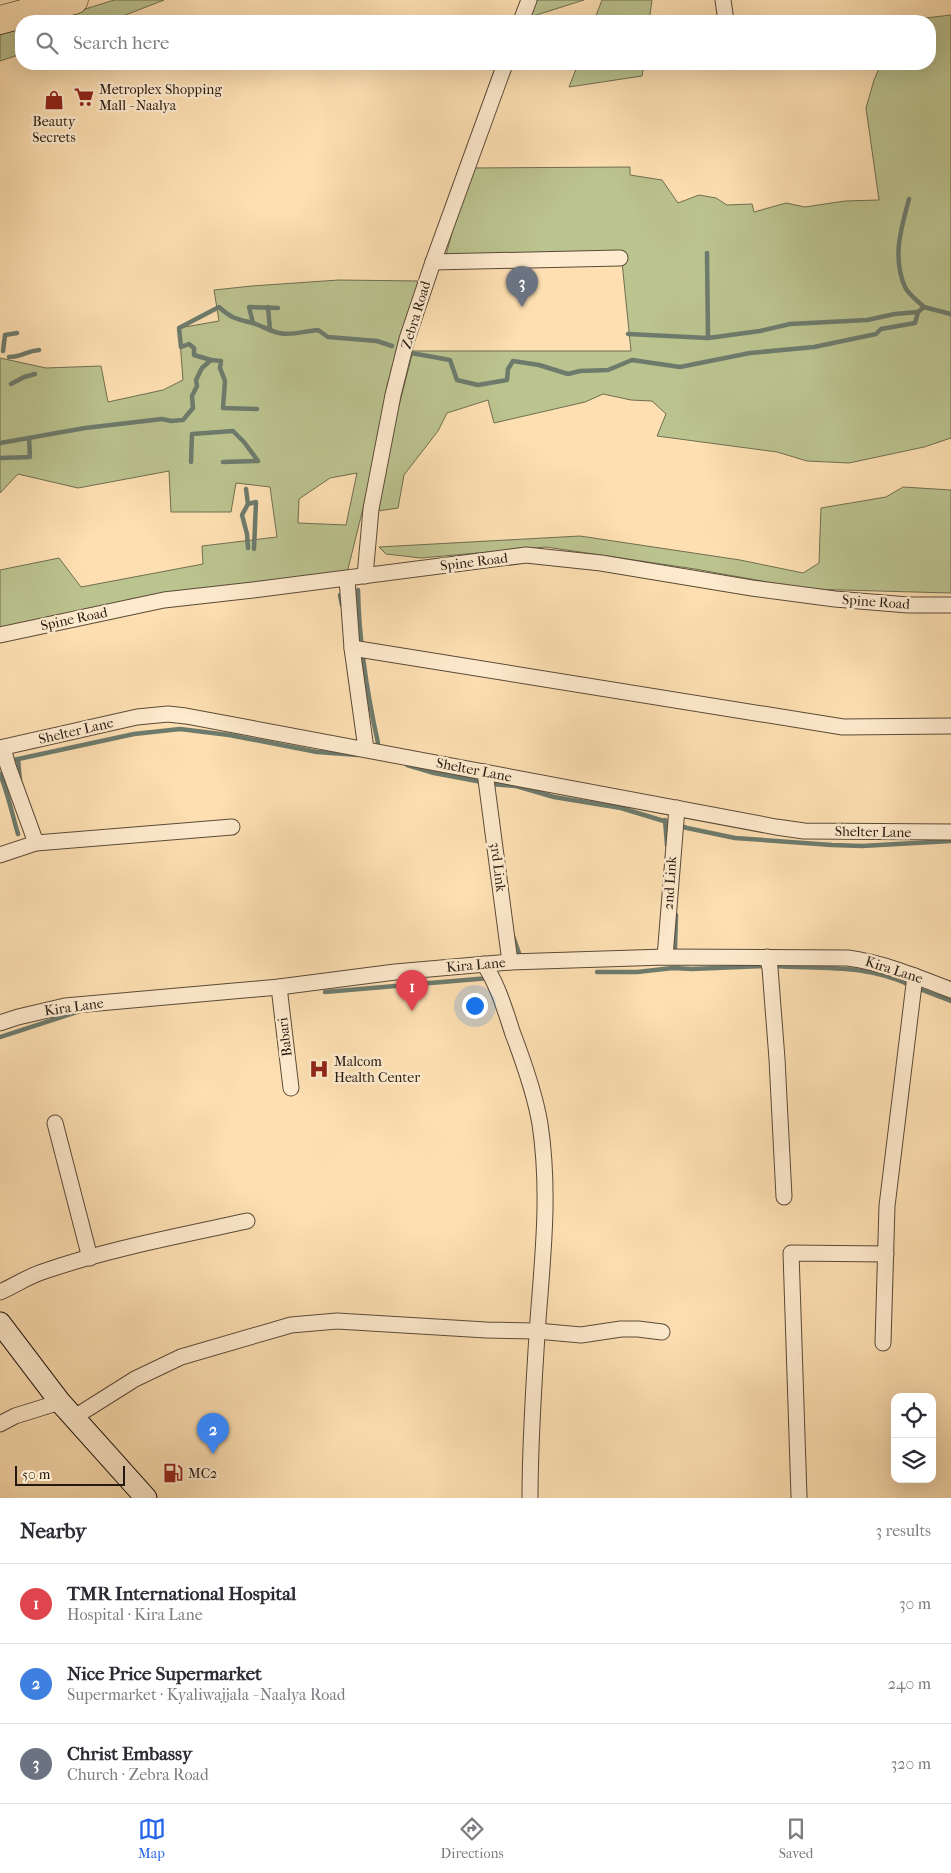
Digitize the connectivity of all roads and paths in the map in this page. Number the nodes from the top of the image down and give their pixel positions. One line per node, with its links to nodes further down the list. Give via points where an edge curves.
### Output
1 (74, 0): 4 (highway)
2 (528, 0): 5 (street)
3 (723, 0): 6 (street)
4 (18, 15)
5 (522, 15)
6 (725, 15)
7 (15, 16): 8 (highway)
8 (0, 20)
9 (502, 70): 11 (street, Zebra Road)
10 (620, 258): 11 (street)
11 (433, 262): 12 (street, Zebra Road, via 407,339 393,394 371,509)
12 (365, 576): 13 (street, Spine Road); 14 (street, Spine Road, via 526,556 601,563 835,599)
13 (346, 579): 15 (street, Spine Road, via 164,600); 16 (street)
14 (951, 605)
15 (0, 635)
16 (359, 649): 17 (street, via 843,727); 18 (street)
17 (951, 726)
18 (366, 750): 19 (street, Shelter Lane, via 168,714 138,717); 20 (street, Shelter Lane)
19 (4, 754): 24 (street)
20 (485, 772): 21 (street, Shelter Lane); 27 (street, 3rd Link)
21 (675, 818): 23 (street, Shelter Lane, via 804,831); 26 (street, 2nd Link)
22 (232, 827): 24 (street)
23 (951, 832)
24 (36, 843): 25 (street)
25 (0, 856)
26 (665, 957): 27 (street, Kira Lane); 28 (street, Kira Lane)
27 (510, 962): 29 (street, Kira Lane)
28 (769, 963): 30 (street, Kira Lane, via 848,958 870,961); 36 (street, via 778,1059)
29 (484, 964): 31 (street, Kira Lane); 42 (street, via 493,978 518,1046 539,1122 546,1219)
30 (915, 983): 32 (street, Kira Lane); 38 (street, via 888,1206)
31 (279, 986): 33 (street, Kira Lane, via 65,1006); 34 (street, Babari)
32 (951, 990)
33 (0, 1023)
34 (291, 1088)
35 (55, 1123): 39 (street)
36 (784, 1197)
37 (248, 1221): 39 (street)
38 (886, 1254): 44 (street); 47 (street, via 791,1253)
39 (90, 1258): 40 (street, via 40,1272)
40 (0, 1292)
41 (0, 1323): 45 (main road)
42 (537, 1331): 43 (street, via 581,1335 621,1329); 45 (street, via 336,1321 291,1325 181,1357); 49 (street)
43 (662, 1332)
44 (883, 1343)
45 (66, 1410): 46 (street, via 15,1416); 48 (main road)
46 (0, 1424)
47 (799, 1496)
48 (146, 1498)
49 (530, 1498)

